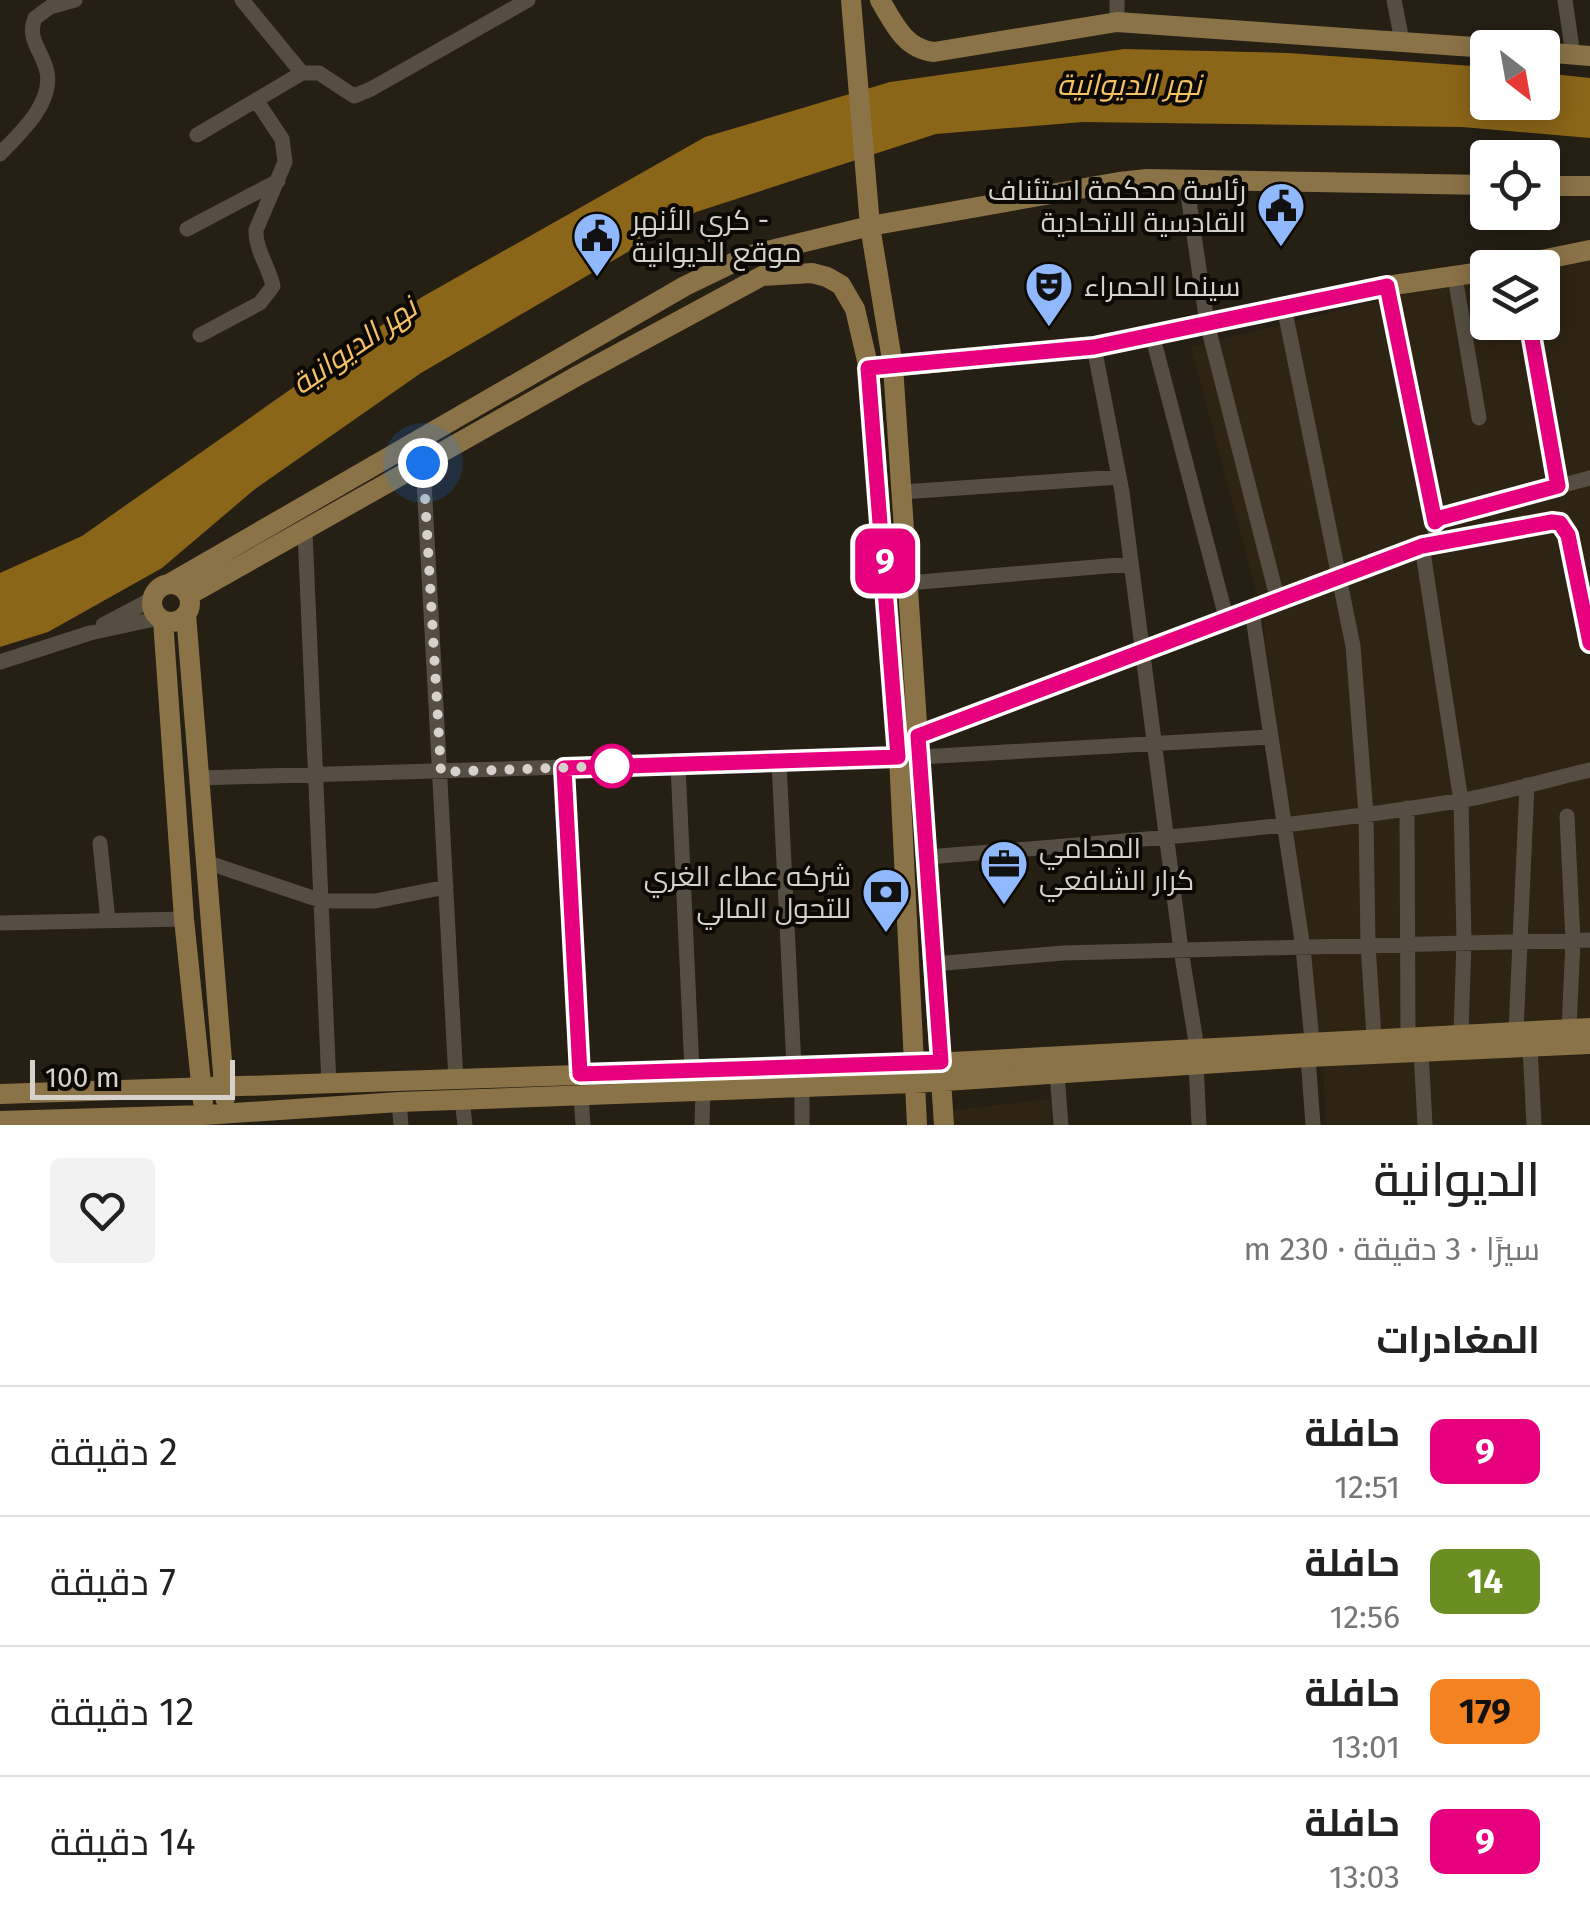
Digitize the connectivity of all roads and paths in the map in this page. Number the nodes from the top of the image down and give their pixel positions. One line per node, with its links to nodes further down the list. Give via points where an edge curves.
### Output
1 (75, 0): 15 (street, via 35,18 32,39 47,72 46,90 32,120)
2 (242, 0): 12 (street)
3 (528, 0): 12 (street, via 354,96 319,73)
4 (851, 0): 21 (main road)
5 (880, 0): 8 (main road, via 906,40 927,51)
6 (1394, 0): 9 (street)
7 (1565, 0): 11 (street)
8 (1117, 11): 9 (main road)
9 (1402, 42): 10 (main road)
10 (1470, 47)
11 (1581, 56)
12 (302, 73): 13 (street)
13 (256, 100): 14 (street); 16 (street, via 282,139 285,162)
14 (197, 135)
15 (0, 154)
16 (278, 181): 22 (street); 31 (street, via 255,241 273,286 260,303)
17 (1186, 181): 18 (main road); 21 (main road, via 1118,182); 29 (street)
18 (1470, 185)
19 (1560, 186): 20 (main road)
20 (1590, 186)
21 (870, 226): 34 (main road, via 747,256); 35 (main road)
22 (187, 229)
23 (1590, 250): 24 (main road)
24 (1560, 256)
25 (1470, 274): 26 (main road)
26 (1455, 278): 27 (main road); 38 (street)
27 (1387, 286): 28 (main road); 45 (street)
28 (1284, 307): 29 (main road); 51 (street)
29 (1207, 323): 30 (main road); 54 (street)
30 (1152, 334): 33 (main road); 58 (street)
31 (200, 335)
32 (1532, 340): 42 (street)
33 (1094, 347): 35 (main road); 40 (street)
34 (565, 355): 37 (main road); 44 (main road)
35 (893, 366): 36 (main road); 43 (main road)
36 (868, 368): 37 (main road, via 842,285 791,272 762,276); 64 (main road)
37 (577, 376): 39 (main road)
38 (1479, 418)
39 (423, 463): 44 (main road); 69 (street)
40 (1119, 477): 43 (street); 50 (street)
41 (1590, 478): 42 (street)
42 (1558, 486): 45 (street)
43 (902, 492): 52 (main road)
44 (333, 503): 46 (main road); 53 (main road)
45 (1435, 522): 47 (street)
46 (306, 532): 55 (main road); 70 (street)
47 (1430, 545): 49 (street, via 1552,522 1565,528); 51 (street); 73 (street)
48 (1590, 549): 49 (street)
49 (1571, 554): 59 (street)
50 (1131, 564): 52 (street); 60 (street)
51 (1340, 577): 54 (street); 75 (street, via 1353,646)
52 (908, 582): 64 (main road)
53 (168, 584): 55 (main road, via 180,586); 56 (main road, via 158,589)
54 (1278, 601): 57 (street)
55 (188, 605): 56 (main road, via 176,622); 71 (main road)
56 (158, 612): 61 (street); 84 (main road)
57 (1252, 612): 58 (street); 62 (street)
58 (1227, 621): 60 (street)
59 (1590, 643)
60 (1143, 654): 63 (street); 64 (street)
61 (0, 662)
62 (1270, 737): 63 (street); 77 (street)
63 (1154, 743): 64 (street); 78 (street)
64 (912, 750): 65 (street); 80 (main road); 106 (main road)
65 (779, 762): 66 (street); 108 (street)
66 (678, 765): 67 (street); 104 (street)
67 (564, 768): 69 (street); 110 (street)
68 (1590, 770): 72 (street)
69 (441, 772): 70 (street); 82 (street)
70 (317, 775): 71 (street); 83 (street)
71 (200, 778): 81 (main road)
72 (1527, 785): 73 (street); 87 (street)
73 (1461, 801): 74 (street); 89 (street)
74 (1406, 808): 75 (street); 91 (street)
75 (1366, 814): 77 (street); 92 (street)
76 (1567, 816): 90 (street)
77 (1285, 824): 78 (street); 93 (street)
78 (1166, 838): 80 (street); 94 (street)
79 (100, 843): 85 (street)
80 (927, 857): 95 (main road)
81 (206, 862): 83 (street); 111 (main road)
82 (446, 887): 83 (street, via 374,901); 113 (street)
83 (322, 902): 109 (street)
84 (184, 919): 85 (street); 112 (main road)
85 (108, 921): 86 (street)
86 (0, 923)
87 (1521, 940): 89 (street); 90 (street); 99 (street)
88 (1590, 940): 90 (street)
89 (1464, 941): 91 (street); 97 (street)
90 (1573, 941): 96 (street)
91 (1410, 943): 92 (street); 100 (street)
92 (1368, 945): 93 (street); 98 (street)
93 (1304, 948): 94 (street); 102 (street)
94 (1180, 950): 95 (street); 103 (street)
95 (934, 964): 105 (main road)
96 (1579, 1028): 99 (main road)
97 (1461, 1034): 99 (main road); 100 (main road)
98 (1374, 1038): 100 (main road); 102 (main road)
99 (1523, 1039): 100 (main road); 101 (main road); 132 (street)
100 (1414, 1044): 102 (main road); 131 (street)
101 (1590, 1044)
102 (1310, 1049): 103 (main road); 130 (street)
103 (1196, 1056): 105 (main road); 107 (main road); 129 (street)
104 (692, 1071): 108 (main road); 110 (main road)
105 (941, 1072): 106 (main road); 107 (main road); 127 (main road)
106 (914, 1073): 108 (main road); 126 (main road)
107 (1057, 1074): 128 (street)
108 (798, 1077): 114 (main road); 125 (street)
109 (329, 1085): 111 (main road); 113 (main road)
110 (580, 1085): 113 (main road); 114 (main road); 123 (street)
111 (224, 1089): 112 (main road); 117 (main road)
112 (201, 1090): 115 (main road); 118 (main road)
113 (459, 1090): 116 (main road); 122 (street)
114 (702, 1090): 124 (street)
115 (0, 1094)
116 (399, 1102): 117 (main road); 121 (street)
117 (226, 1119): 118 (main road)
118 (204, 1120): 120 (main road)
119 (0, 1121): 120 (main road)
120 (129, 1121)
121 (402, 1125)
122 (465, 1125)
123 (583, 1125)
124 (702, 1125)
125 (802, 1125)
126 (917, 1125)
127 (944, 1125)
128 (1062, 1125)
129 (1199, 1125)
130 (1313, 1125)
131 (1425, 1125)
132 (1534, 1125)

